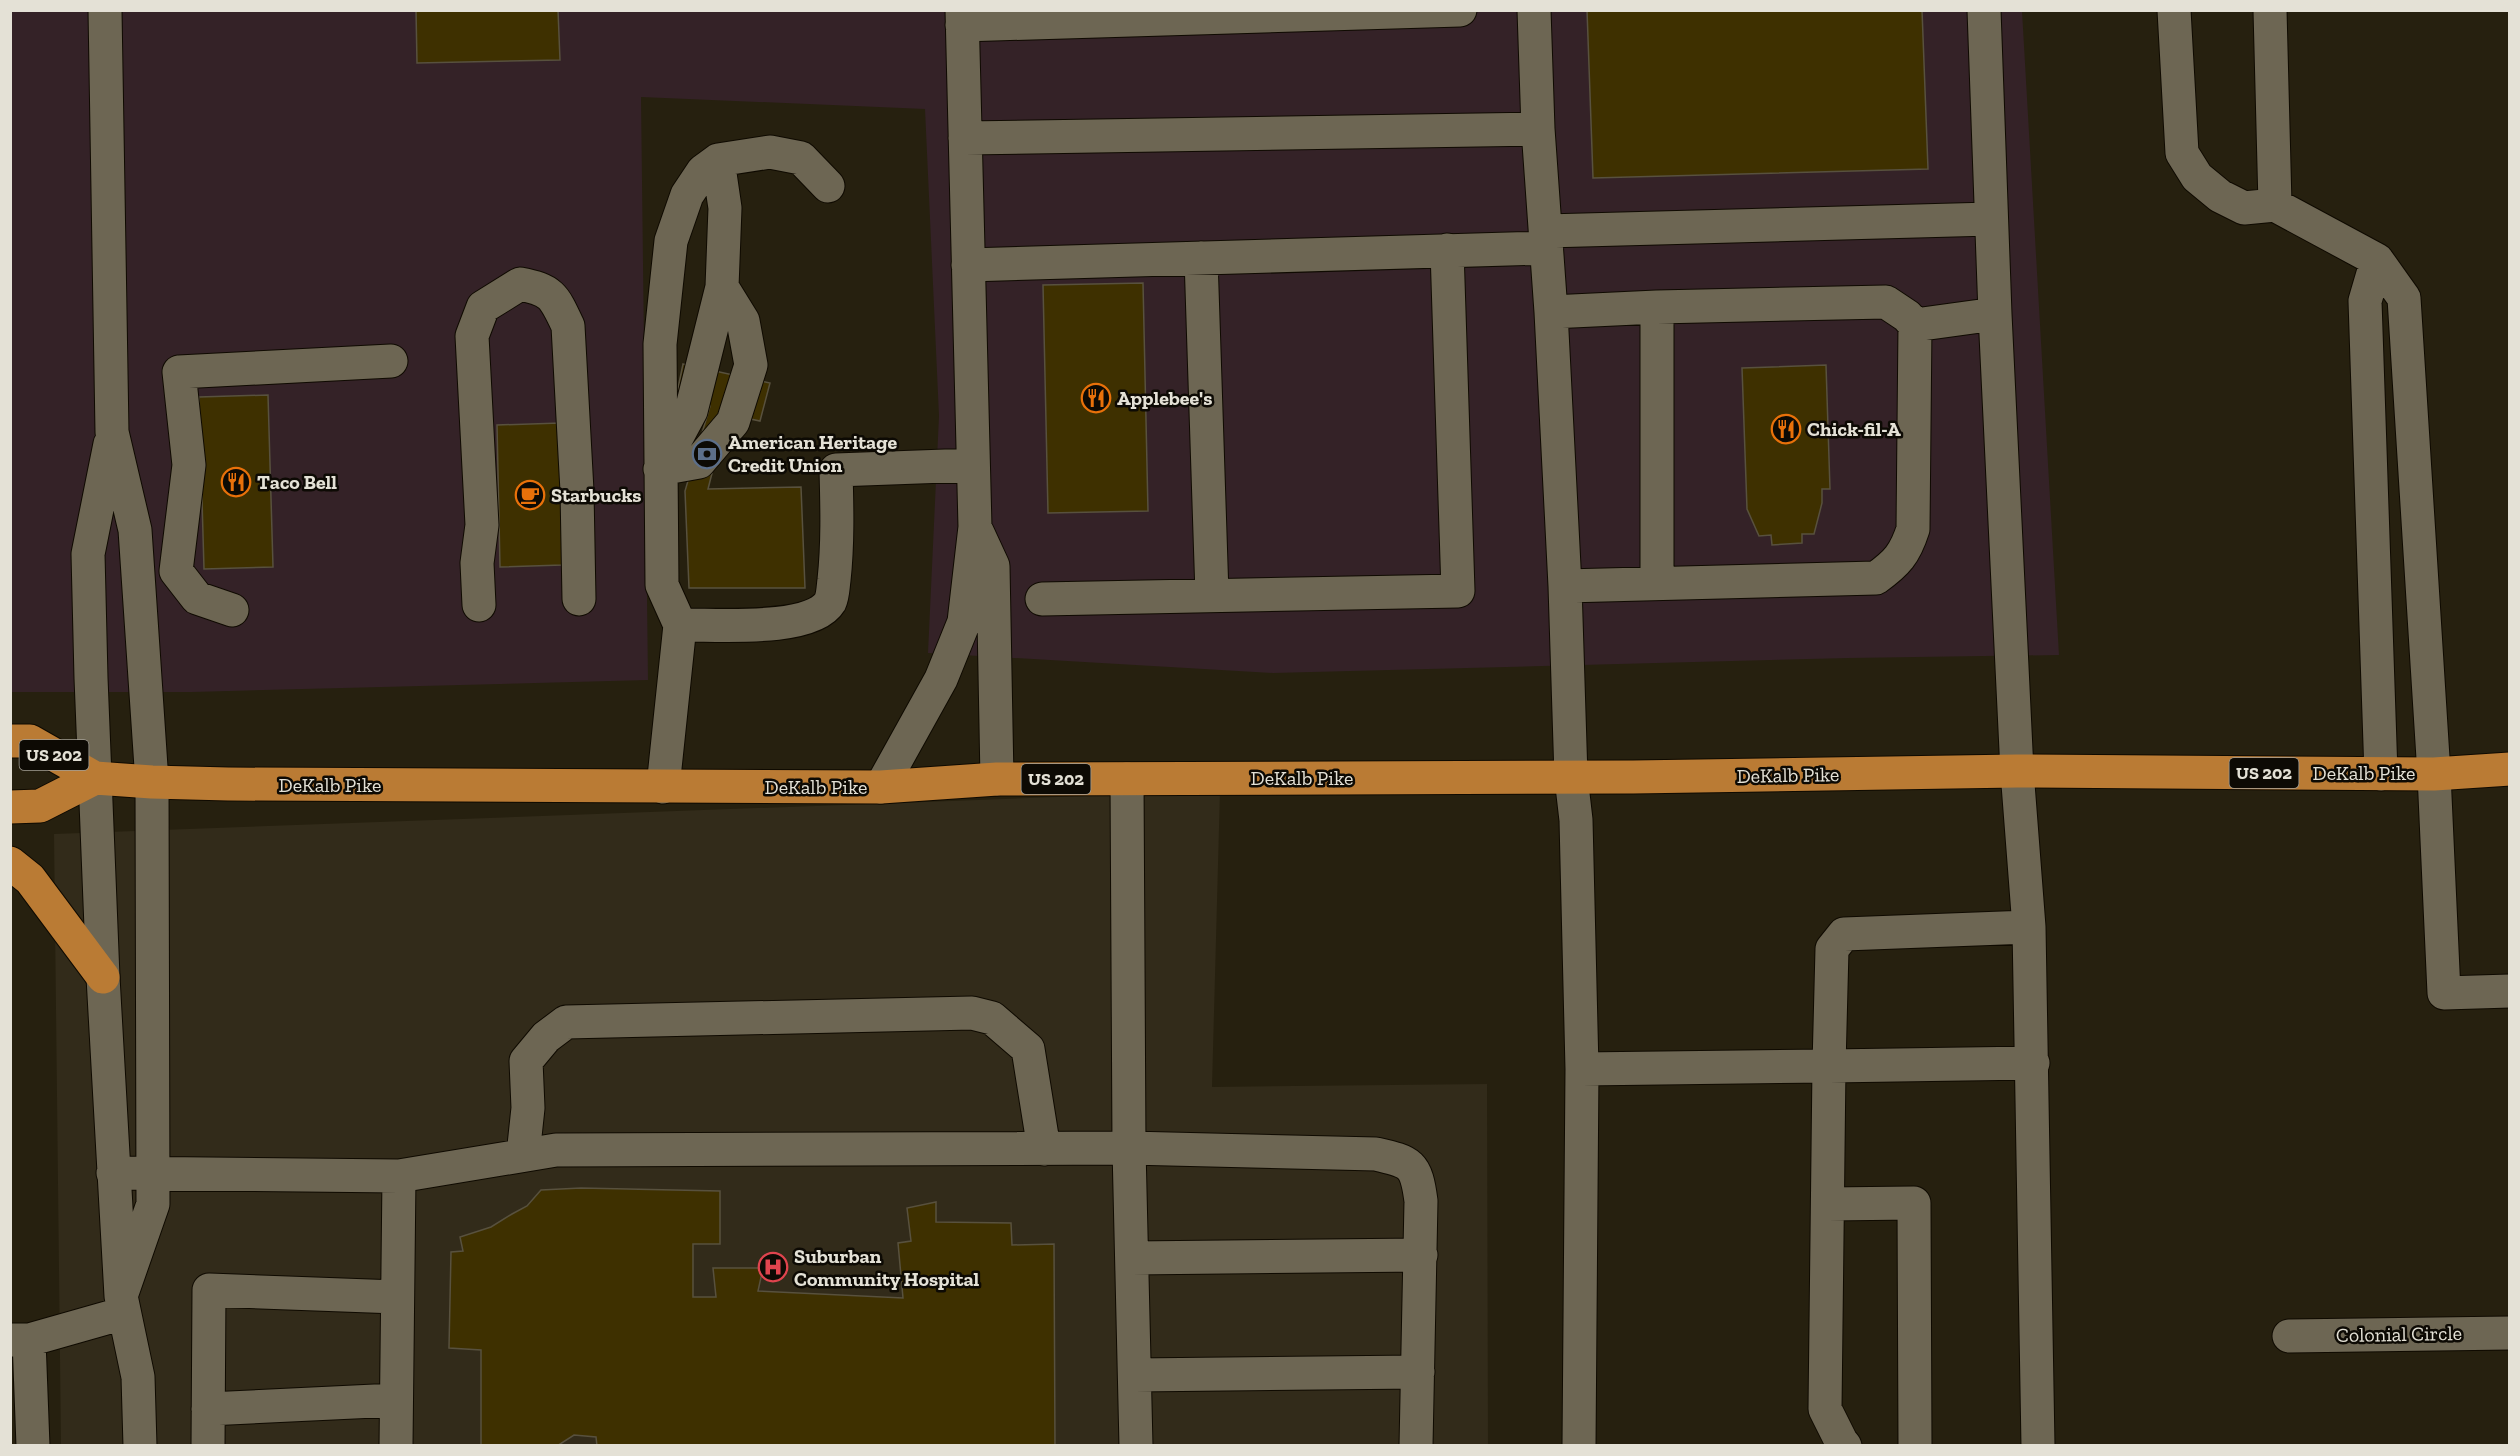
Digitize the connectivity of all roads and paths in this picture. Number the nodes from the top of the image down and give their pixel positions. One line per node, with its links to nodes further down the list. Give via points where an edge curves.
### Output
1 (105, 10): 25 (street)
2 (1460, 10): 7 (street)
3 (1533, 10): 8 (street)
4 (1984, 10): 13 (street)
5 (2174, 10): 12 (street, via 2182,153 2197,177 2220,196 2244,208)
6 (2270, 10): 12 (street)
7 (962, 18): 9 (street)
8 (1538, 129): 9 (street); 14 (street)
9 (965, 138): 18 (street)
10 (711, 166): 11 (street, via 770,152 801,158); 19 (street, via 725,208); 27 (street, via 687,195 671,241 660,344)
11 (828, 186)
12 (2275, 205): 17 (street)
13 (1990, 219): 14 (street); 22 (street)
14 (1546, 239): 15 (street); 21 (street)
15 (1448, 250): 16 (street); 31 (street, via 1458,591)
16 (1201, 258): 18 (street); 31 (street)
17 (2378, 261): 40 (street, via 2365,301); 41 (street, via 2404,298)
18 (968, 265): 26 (street)
19 (722, 287): 27 (street, via 691,411); 27 (street, via 742,321 751,365 733,422 699,462)
20 (1657, 307): 21 (street); 23 (street, via 1886,302); 29 (street)
21 (1551, 312): 30 (street)
22 (1995, 314): 23 (street); 39 (street)
23 (1915, 325): 29 (street, via 1913,529 1906,549 1893,566 1876,578)
24 (391, 361): 35 (street, via 179,372 189,465 176,571 197,598)
25 (112, 432): 42 (street, via 88,554); 46 (street, via 135,530)
26 (974, 465): 28 (street); 36 (street, via 836,470 838,544 831,600 825,608 800,620)
27 (660, 469): 36 (street, via 662,585)
28 (975, 527): 44 (street, via 993,566); 48 (street, via 964,622 941,679)
29 (1657, 583): 30 (street)
30 (1565, 585): 43 (street)
31 (1212, 595): 33 (street)
32 (579, 599): 34 (street, via 568,326 557,303 543,288 520,285 483,307 472,336 482,525 477,563)
33 (1042, 599)
34 (479, 605)
35 (232, 610)
36 (680, 625): 47 (street)
37 (10, 741): 42 (highway, DeKalb Pike / US 202, via 30,741)
38 (2510, 769): 41 (highway, DeKalb Pike / US 202)
39 (2018, 771): 40 (highway, DeKalb Pike / US 202); 43 (highway, DeKalb Pike / US 202); 51 (street)
40 (2381, 774): 41 (highway, DeKalb Pike / US 202)
41 (2434, 774): 53 (street, via 2444,993)
42 (95, 777): 46 (highway, DeKalb Pike / US 202); 49 (highway, US 202, via 40,807); 52 (street)
43 (1571, 777): 45 (highway, DeKalb Pike / US 202); 56 (street, via 1576,820)
44 (997, 779): 45 (highway, DeKalb Pike / US 202); 48 (highway, DeKalb Pike / US 202)
45 (1127, 779): 57 (street)
46 (152, 782): 47 (highway, DeKalb Pike / US 202); 61 (street)
47 (663, 787): 48 (highway, DeKalb Pike / US 202)
48 (881, 787)
49 (10, 807)
50 (10, 863): 52 (highway, via 30,879)
51 (2029, 927): 54 (street); 55 (street, via 1844,934 1832,949)
52 (103, 977): 60 (street)
53 (2510, 991)
54 (2033, 1063): 55 (street); 84 (street)
55 (1829, 1066): 56 (street); 63 (street)
56 (1582, 1069): 81 (street)
57 (1129, 1148): 58 (street); 64 (street, via 1376,1154 1405,1161 1418,1178); 65 (street)
58 (1044, 1149): 59 (street, via 556,1150); 59 (street, via 1028,1049 992,1018 972,1013 566,1022 546,1037 526,1061 528,1108)
59 (523, 1155): 62 (street)
60 (113, 1173): 61 (street); 67 (street)
61 (152, 1174): 62 (street); 67 (street, via 153,1204)
62 (399, 1176): 66 (street)
63 (1828, 1204): 82 (street, via 1825,1409); 83 (street, via 1914,1203)
64 (1421, 1255): 65 (street); 71 (street)
65 (1132, 1258): 72 (street)
66 (397, 1297): 73 (street); 74 (street, via 209,1290)
67 (122, 1305): 70 (street); 76 (street, via 138,1377)
68 (2510, 1333): 69 (street, Colonial Circle)
69 (2289, 1336)
70 (20, 1340): 75 (street)
71 (1418, 1372): 72 (street); 80 (street)
72 (1135, 1375): 79 (street)
73 (396, 1400): 74 (street); 78 (street)
74 (208, 1409): 77 (street)
75 (33, 1446)
76 (140, 1446)
77 (208, 1446)
78 (396, 1446)
79 (1136, 1446)
80 (1416, 1446)
81 (1579, 1446)
82 (1845, 1446)
83 (1915, 1446)
84 (2038, 1446)

